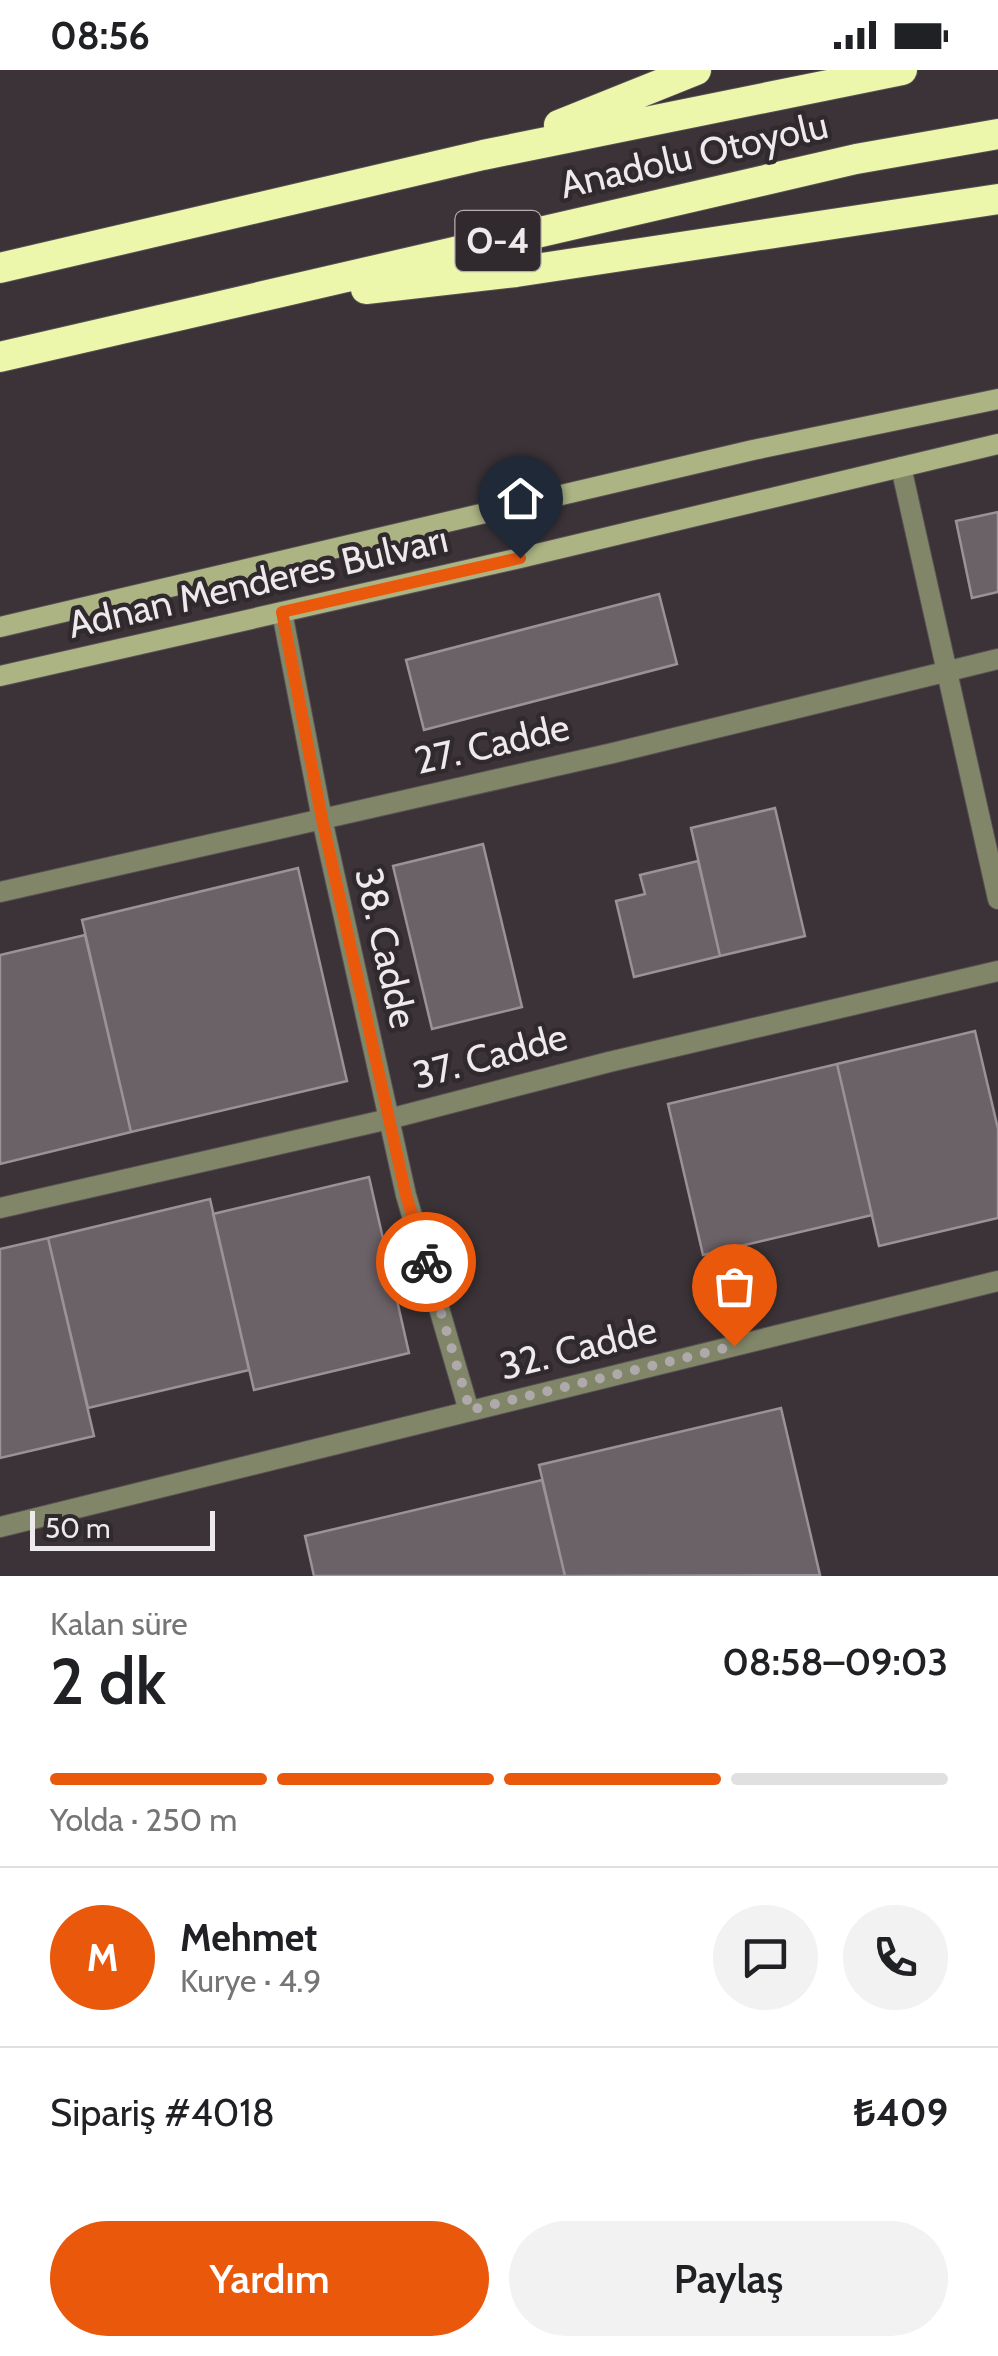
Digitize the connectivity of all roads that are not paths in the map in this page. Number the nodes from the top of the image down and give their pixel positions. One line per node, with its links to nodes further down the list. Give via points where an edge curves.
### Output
1 (696, 70): 4 (highway)
2 (902, 70): 4 (highway, Anadolu Otoyolu / O-4)
3 (998, 134): 7 (highway, Anadolu Otoyolu / O-4, via 856,159)
4 (483, 155): 6 (highway, Anadolu Otoyolu / O-4)
5 (998, 199): 7 (highway, via 516,272)
6 (0, 268)
7 (224, 305): 8 (highway, Anadolu Otoyolu / O-4)
8 (0, 357)
9 (998, 399): 13 (main road, Adnan Menderes Bulvarı)
10 (998, 444): 11 (main road, Adnan Menderes Bulvarı)
11 (901, 467): 12 (main road, Adnan Menderes Bulvarı); 15 (street)
12 (282, 612): 16 (main road, Adnan Menderes Bulvarı); 17 (street, 38. Cadde)
13 (0, 627)
14 (998, 659): 15 (street, 27. Cadde)
15 (945, 672): 17 (street, 27. Cadde); 19 (street)
16 (0, 676)
17 (322, 819): 18 (street, 27. Cadde); 21 (street, 38. Cadde)
18 (0, 892)
19 (998, 899)
20 (998, 971): 21 (street, 37. Cadde)
21 (389, 1119): 22 (street, 37. Cadde); 24 (street, 38. Cadde)
22 (0, 1208)
23 (998, 1281): 24 (street, 32. Cadde)
24 (470, 1410): 25 (street, 32. Cadde)
25 (0, 1527)

